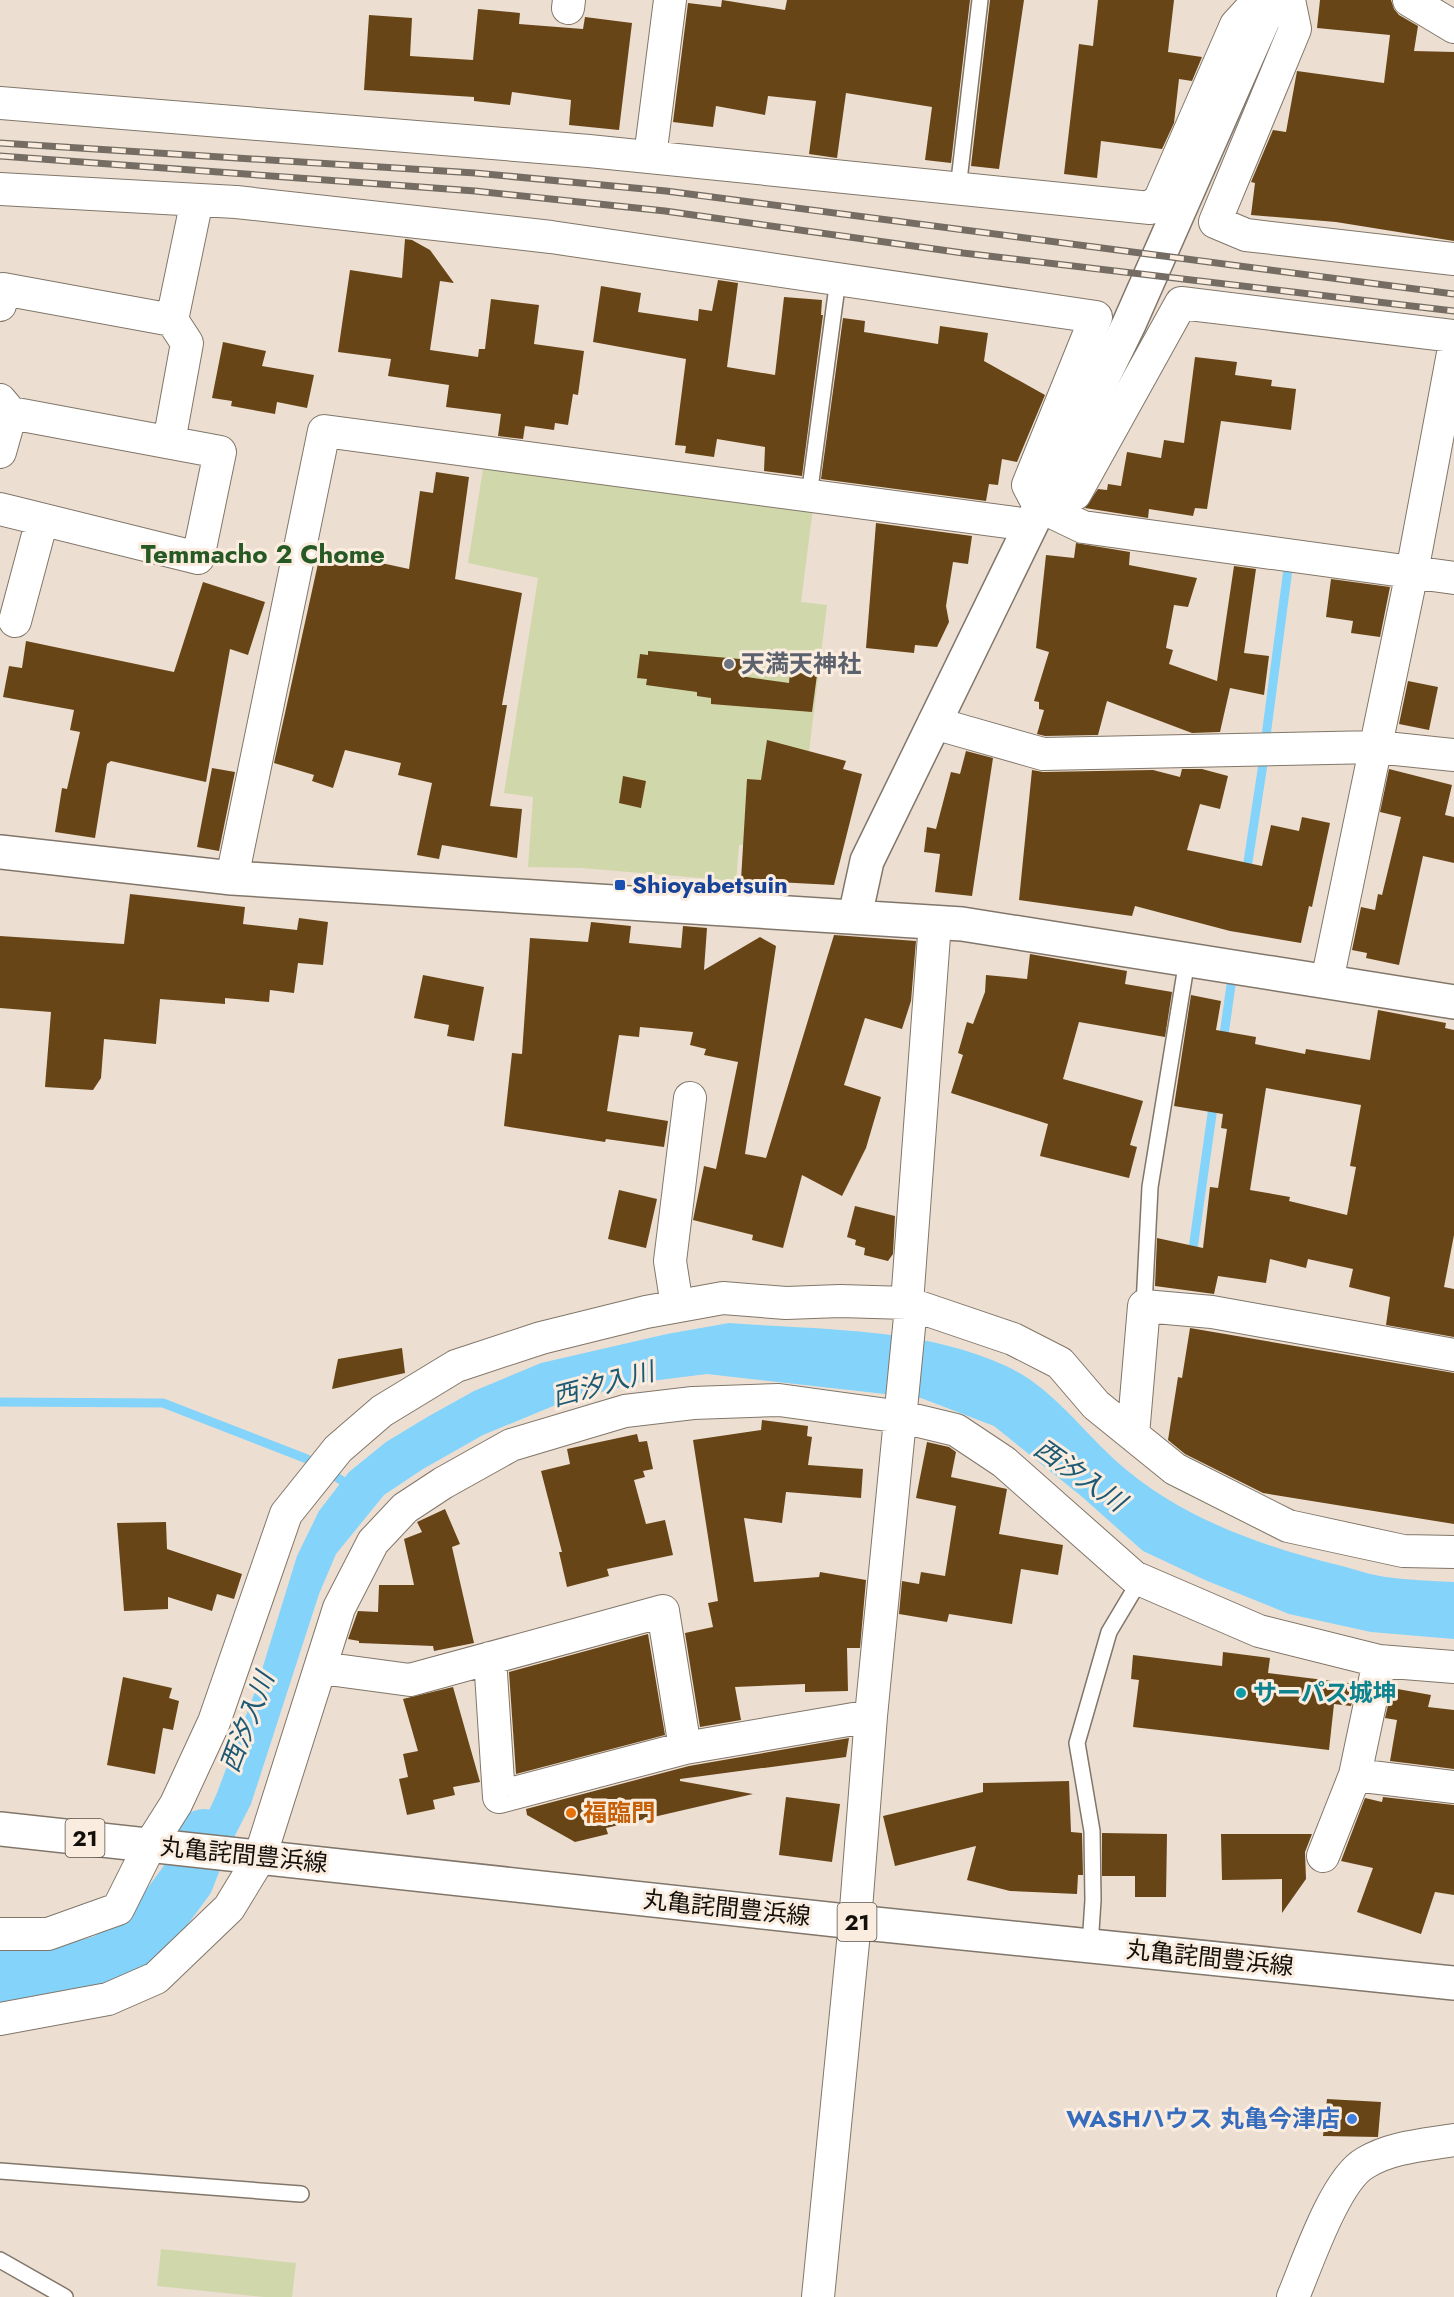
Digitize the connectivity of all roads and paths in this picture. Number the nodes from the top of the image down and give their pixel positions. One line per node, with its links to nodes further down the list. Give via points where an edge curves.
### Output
1 (670, 0): 9 (street)
2 (980, 0): 11 (lane)
3 (1259, 0): 11 (street, via 1236,25 1160,199 1150,208)
4 (1272, 0): 24 (street, via 1129,324)
5 (1289, 0): 13 (street, via 1295,29 1215,222 1246,235)
6 (1409, 0): 7 (street)
7 (1454, 27)
8 (0, 103): 9 (street)
9 (650, 157): 11 (street)
10 (0, 189): 12 (street)
11 (958, 189)
12 (197, 200): 14 (street, via 551,237); 16 (street)
13 (1454, 259)
14 (838, 279): 22 (lane); 24 (street, via 1096,317 1028,485)
15 (0, 305): 16 (street, via 3,289)
16 (172, 320): 20 (street, via 188,344)
17 (1454, 336): 24 (street, via 1180,303 1076,494)
18 (1454, 348): 26 (street)
19 (6, 407): 20 (street); 21 (street)
20 (169, 442): 25 (street, via 220,452 198,558)
21 (0, 452)
22 (809, 496): 24 (street); 33 (street, via 324,431)
23 (0, 509): 25 (street)
24 (1034, 516): 26 (street, via 1083,527); 29 (street)
25 (42, 520): 28 (street)
26 (1412, 572): 27 (street); 30 (street)
27 (1454, 578)
28 (15, 621)
29 (934, 723): 30 (street, via 1043,754); 34 (street, via 867,861)
30 (1376, 747): 31 (street); 37 (street)
31 (1454, 755)
32 (1, 853): 33 (street)
33 (232, 878): 34 (street)
34 (855, 915): 35 (street)
35 (935, 922): 36 (street); 42 (street)
36 (1187, 960): 37 (street); 41 (lane, via 1150,1187)
37 (1327, 981): 38 (street)
38 (1454, 1002)
39 (690, 1098): 40 (street, via 670,1261)
40 (677, 1306): 42 (street, via 723,1298 786,1303 840,1301); 57 (street, via 542,1338 456,1366 382,1412 338,1449 286,1514 214,1722)
41 (1144, 1306): 43 (street, via 1212,1312); 45 (street)
42 (909, 1310): 44 (street); 45 (street, via 1013,1339 1060,1363 1096,1405)
43 (1454, 1355)
44 (903, 1412): 47 (street, via 956,1430 1004,1462); 51 (street, via 779,1400 693,1403 625,1411 511,1445 405,1508 373,1542 339,1608); 52 (street)
45 (1133, 1435): 46 (street, via 1175,1469 1288,1526 1403,1551)
46 (1454, 1552)
47 (1140, 1580): 49 (street, via 1259,1631); 62 (lane, via 1109,1632 1077,1743 1092,1831)
48 (490, 1658): 51 (street, via 410,1680); 53 (street, via 663,1611); 53 (street, via 499,1797)
49 (1379, 1661): 50 (street); 54 (street)
50 (1454, 1667)
51 (321, 1668): 59 (street)
52 (871, 1716): 53 (street); 60 (street)
53 (685, 1748)
54 (1355, 1775): 55 (street); 58 (street)
55 (1454, 1787)
56 (0, 1829): 57 (street, 丸亀詫間豊浜線 / 21)
57 (160, 1845): 59 (street, 丸亀詫間豊浜線 / 21); 61 (street, via 118,1909 48,1934)
58 (1323, 1856)
59 (260, 1857): 60 (street, 丸亀詫間豊浜線 / 21); 64 (street, via 229,1908 156,1978 108,1999)
60 (855, 1922): 62 (street, 丸亀詫間豊浜線 / 21); 70 (street)
61 (0, 1934)
62 (1090, 1946): 63 (street, 丸亀詫間豊浜線 / 21)
63 (1454, 1983)
64 (0, 2019)
65 (1454, 2140): 71 (street, via 1392,2151 1362,2164 1339,2191)
66 (0, 2171): 67 (lane)
67 (301, 2194)
68 (0, 2260): 69 (lane)
69 (65, 2297)
70 (818, 2297)
71 (1293, 2297)

